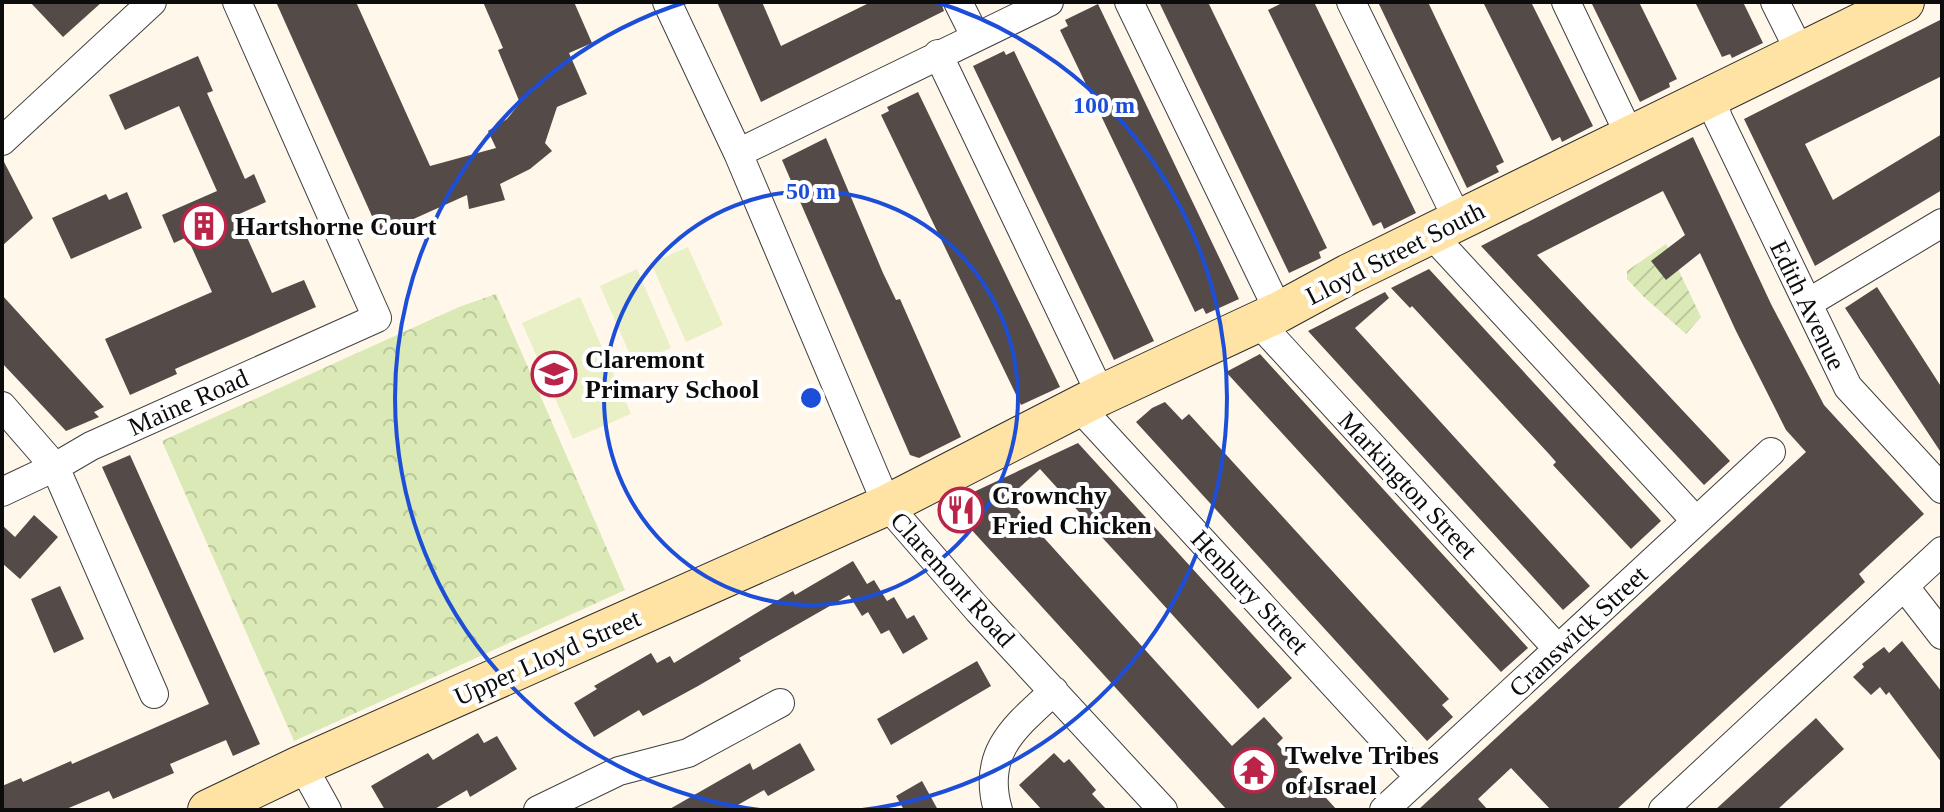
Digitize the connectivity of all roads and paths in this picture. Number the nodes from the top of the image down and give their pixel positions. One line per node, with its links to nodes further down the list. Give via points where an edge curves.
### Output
1 (237, 2): 25 (street, Maine Road, via 377,318)
2 (667, 2): 17 (street, Claremont Road)
3 (958, 2): 11 (street)
4 (1049, 2): 11 (street)
5 (1129, 2): 21 (street, Markington Street)
6 (1351, 2): 19 (street)
7 (1566, 2): 15 (street)
8 (1775, 2): 12 (street)
9 (1904, 2): 12 (street, Lloyd Street South)
10 (138, 6): 16 (street)
11 (975, 36): 13 (street)
12 (1800, 52): 14 (street, Lloyd Street South)
13 (938, 54): 17 (street); 22 (street, Henbury Street)
14 (1711, 96): 15 (street, Lloyd Street South); 20 (street, Edith Avenue)
15 (1630, 136): 19 (street, Lloyd Street South)
16 (2, 141)
17 (738, 153): 28 (street, Claremont Road)
18 (1942, 223): 20 (street)
19 (1445, 227): 21 (street, Lloyd Street South); 29 (street)
20 (1808, 303): 26 (street, Edith Avenue, via 1848,387)
21 (1268, 317): 22 (street, Lloyd Street South); 33 (street, Markington Street)
22 (1090, 402): 28 (street, Lloyd Street South); 38 (street, Henbury Street)
23 (2, 406): 25 (street)
24 (1771, 452): 29 (street, Cranswick Street)
25 (55, 467): 27 (street, Maine Road); 35 (street)
26 (1942, 489)
27 (2, 492)
28 (887, 505): 34 (street, Claremont Road); 37 (street, Upper Lloyd Street)
29 (1696, 521): 33 (street, Cranswick Street)
30 (1942, 551): 31 (street)
31 (1904, 586): 32 (street); 45 (street)
32 (1942, 635)
33 (1558, 649): 38 (street, Cranswick Street)
34 (1054, 691): 42 (street, via 998,751 993,781); 43 (street, Claremont Road)
35 (154, 694)
36 (780, 703): 41 (street, via 688,753 619,771)
37 (302, 765): 39 (street, Upper Lloyd Street); 40 (street)
38 (1419, 777): 44 (street, Cranswick Street)
39 (208, 810)
40 (327, 810)
41 (538, 810)
42 (998, 810)
43 (1163, 810)
44 (1384, 810)
45 (1663, 810)

